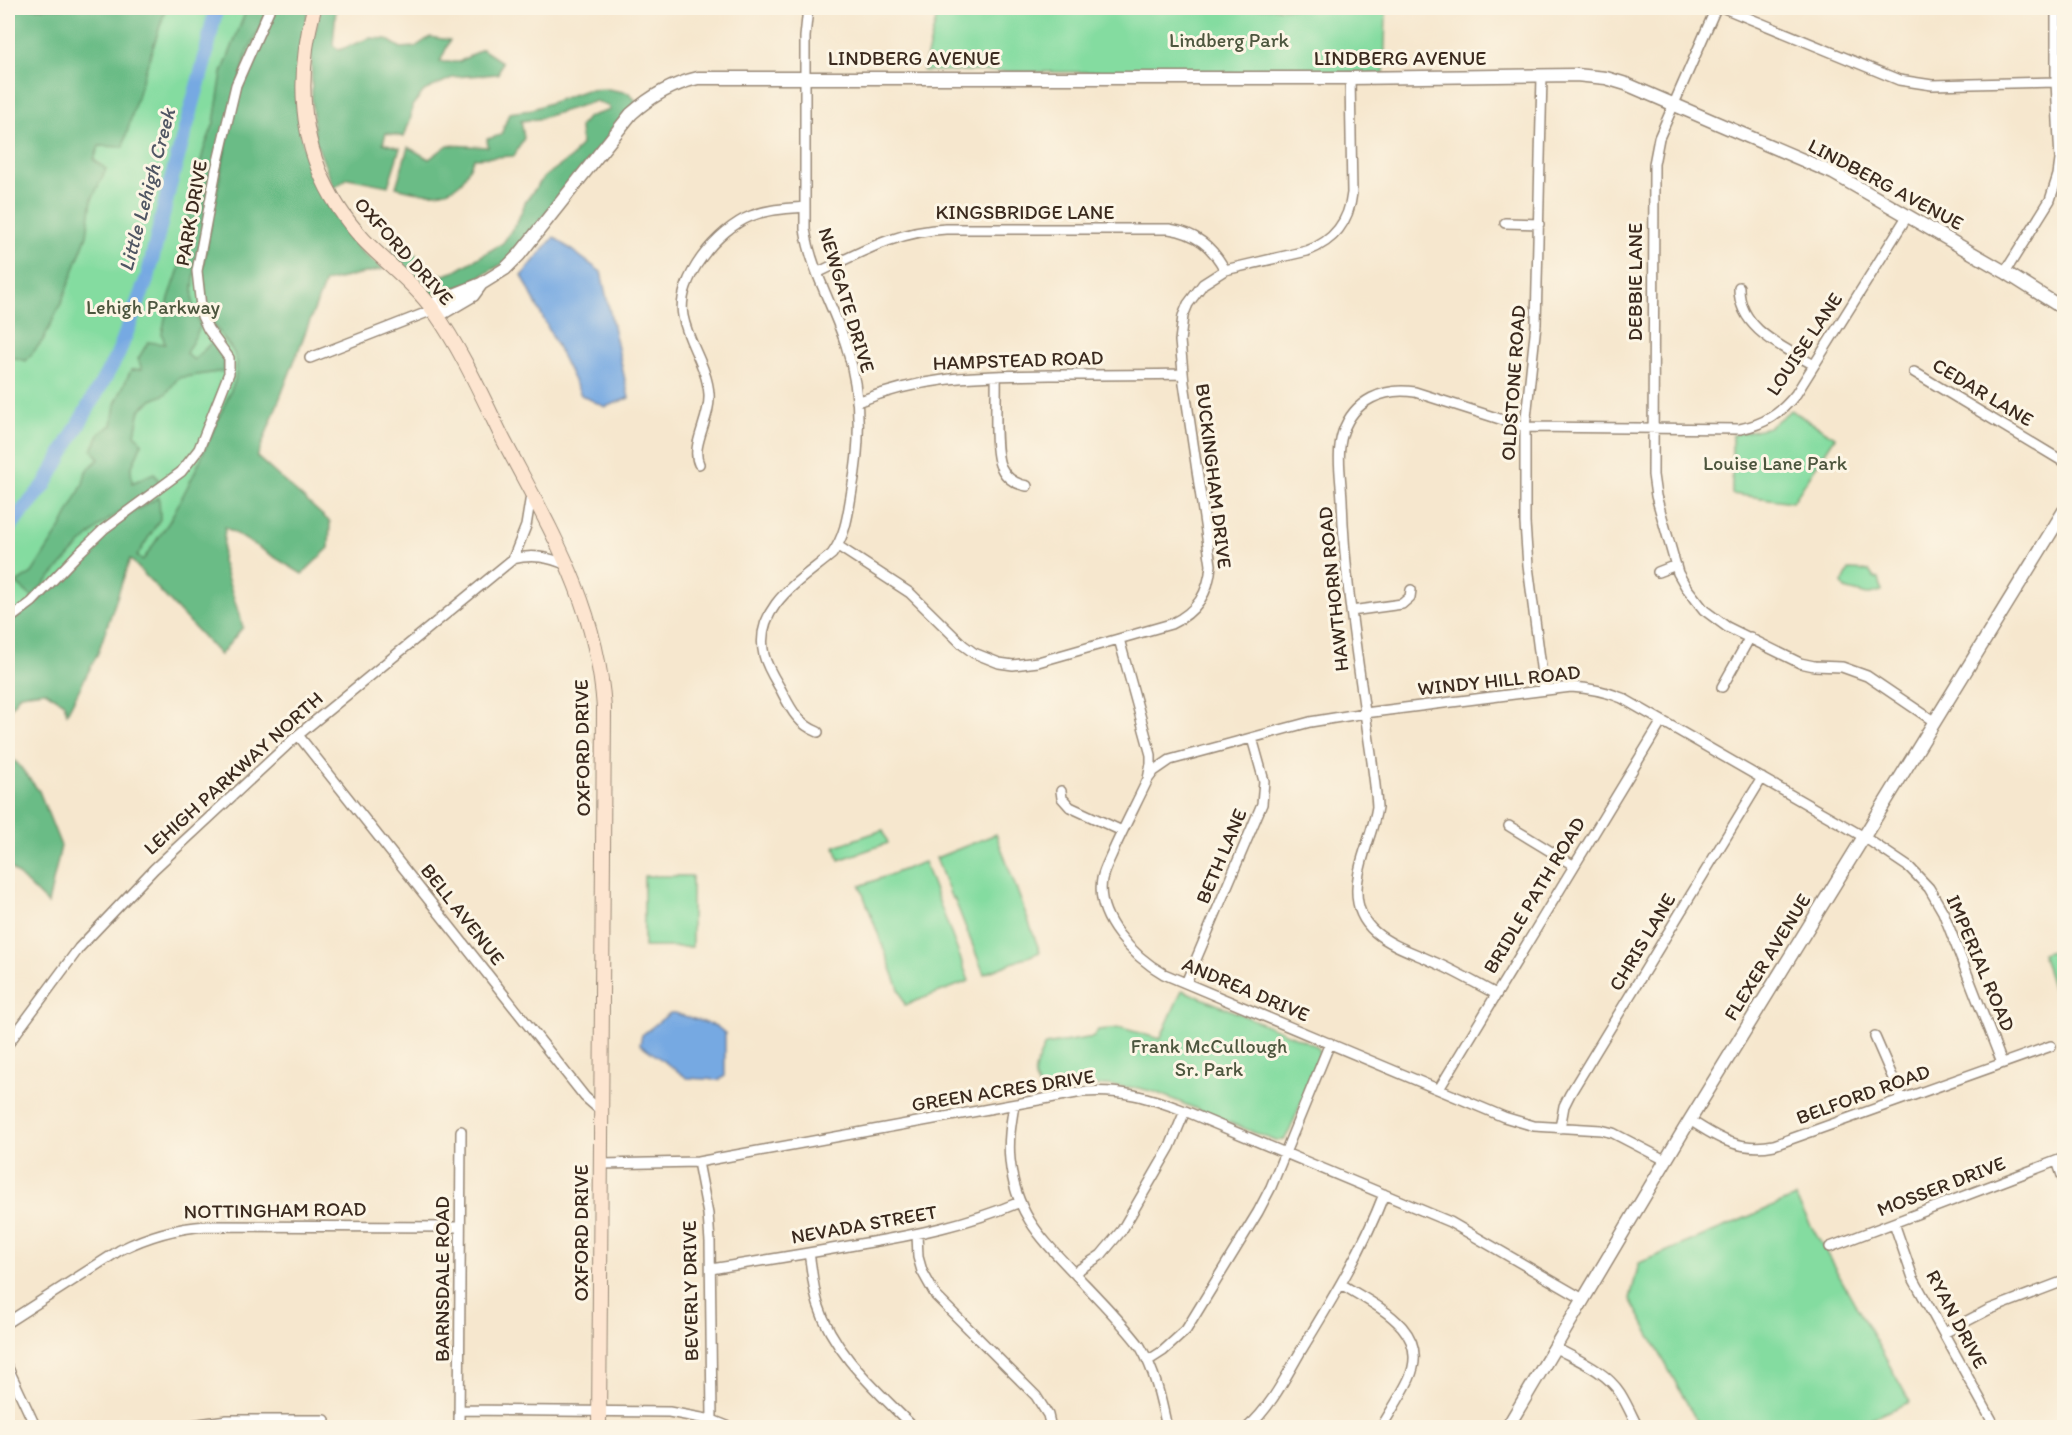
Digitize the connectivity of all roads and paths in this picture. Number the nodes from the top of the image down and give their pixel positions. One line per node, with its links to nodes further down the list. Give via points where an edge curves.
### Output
1 (270, 8): 43 (street, PARK DRIVE, via 236,85 197,271 202,316 230,365 206,433 181,472 104,529 32,602)
2 (314, 8): 22 (main road, OXFORD DRIVE, via 302,79 305,122 316,163 336,202 363,239)
3 (808, 8): 8 (street, NEWGATE DRIVE)
4 (1716, 8): 11 (street, DEBBIE LANE)
5 (1724, 8): 10 (street, via 1913,83)
6 (2056, 8): 10 (street)
7 (1542, 76): 9 (street, LINDBERG AVENUE); 11 (street, LINDBERG AVENUE, via 1606,78); 16 (street, OLDSTONE ROAD)
8 (806, 77): 9 (street, LINDBERG AVENUE); 13 (street, NEWGATE DRIVE); 22 (street, LINDBERG AVENUE, via 710,77 682,82 662,91 632,114 506,269 444,312)
9 (1350, 78): 17 (street, BUCKINGHAM DRIVE, via 1352,193 1342,225 1326,242 1307,252)
10 (2056, 82): 12 (street)
11 (1673, 104): 14 (street, LINDBERG AVENUE, via 1833,173); 30 (street, DEBBIE LANE, via 1659,138 1654,164)
12 (2062, 139): 18 (street, via 2058,175 2050,200)
13 (805, 207): 19 (street, NEWGATE DRIVE, via 807,245); 32 (street, via 763,212 739,222 717,240 688,280 683,314 709,393 708,412 695,453)
14 (1908, 215): 18 (street, LINDBERG AVENUE); 24 (street, LOUISE LANE)
15 (1505, 223): 16 (street)
16 (1539, 224): 29 (street, OLDSTONE ROAD, via 1536,324)
17 (1225, 270): 19 (street, KINGSBRIDGE LANE, via 1201,240 1169,229 946,229 887,240); 26 (street, BUCKINGHAM DRIVE, via 1203,284 1183,316)
18 (2006, 272): 21 (street, LINDBERG AVENUE)
19 (817, 273): 28 (street, NEWGATE DRIVE, via 846,344)
20 (1739, 287): 24 (street, via 1740,305 1749,320 1774,342)
21 (2064, 309)
22 (433, 310): 23 (street, LINDBERG AVENUE); 34 (main road, OXFORD DRIVE, via 452,338)
23 (310, 358)
24 (1814, 365): 30 (street, LOUISE LANE, via 1787,405 1765,422 1740,429)
25 (1914, 372): 31 (street, CEDAR LANE)
26 (1183, 374): 27 (street, HAMPSTEAD ROAD); 45 (street, BUCKINGHAM DRIVE, via 1210,555 1210,578 1203,597 1181,619)
27 (996, 376): 28 (street, HAMPSTEAD ROAD, via 919,382); 33 (street, via 998,460 1006,475)
28 (857, 402): 36 (street, NEWGATE DRIVE, via 855,471 846,527)
29 (1526, 427): 30 (street, HAWTHORN ROAD); 42 (street, HAWTHORN ROAD, via 1403,390 1381,393 1356,410 1344,430 1340,451 1343,542); 47 (street, OLDSTONE ROAD, via 1526,544)
30 (1653, 428): 39 (street, DEBBIE LANE, via 1654,483)
31 (2064, 462)
32 (699, 464)
33 (1027, 486)
34 (532, 494): 37 (street, LEHIGH PARKWAY NORTH, via 526,526); 38 (main road, OXFORD DRIVE)
35 (2064, 511): 50 (street, FLEXER AVENUE)
36 (838, 546): 45 (street, BUCKINGHAM DRIVE, via 897,583 963,645 986,659 1027,664); 51 (street, NEWGATE DRIVE, via 778,600 763,632 767,665 802,724)
37 (513, 559): 38 (street, via 543,556); 52 (street, LEHIGH PARKWAY NORTH)
38 (568, 565): 72 (main road, OXFORD DRIVE, via 595,640 604,708)
39 (1676, 565): 40 (street); 44 (street, DEBBIE LANE, via 1686,587 1704,610 1727,627)
40 (1658, 572)
41 (1411, 590): 42 (street, via 1402,604)
42 (1351, 611): 48 (street, HAWTHORN ROAD)
43 (8, 620)
44 (1750, 637): 46 (street); 50 (street, DEBBIE LANE, via 1800,663 1842,667 1867,675)
45 (1119, 639): 54 (street, ANDREA DRIVE, via 1151,755)
46 (1722, 687)
47 (1544, 690): 48 (street, WINDY HILL ROAD); 49 (street, WINDY HILL ROAD, via 1596,689 1622,698)
48 (1365, 713): 53 (street, WINDY HILL ROAD, via 1310,722); 62 (street, HAWTHORN ROAD, via 1377,807 1357,888 1365,920 1391,944)
49 (1662, 721): 55 (street, WINDY HILL ROAD); 60 (street, BRIDLE PATH ROAD)
50 (1935, 722): 59 (street, FLEXER AVENUE)
51 (818, 732)
52 (298, 735): 65 (street, LEHIGH PARKWAY NORTH, via 154,869 79,948); 72 (street, BELL AVENUE, via 585,1097)
53 (1252, 738): 54 (street, WINDY HILL ROAD, via 1170,760); 61 (street, BETH LANE, via 1264,781 1262,804)
54 (1148, 778): 58 (street, ANDREA DRIVE)
55 (1762, 778): 59 (street, WINDY HILL ROAD); 74 (street, CHRIS LANE, via 1570,1094)
56 (1061, 791): 58 (street, via 1070,807)
57 (1509, 826): 60 (street)
58 (1122, 831): 61 (street, ANDREA DRIVE, via 1101,881 1110,918 1138,956)
59 (1864, 837): 67 (street, IMPERIAL ROAD, via 1910,868 1939,904); 73 (street, FLEXER AVENUE)
60 (1573, 865): 62 (street, BRIDLE PATH ROAD)
61 (1186, 983): 64 (street, ANDREA DRIVE)
62 (1496, 994): 68 (street, BRIDLE PATH ROAD)
63 (1875, 1037): 69 (street)
64 (1330, 1043): 68 (street, ANDREA DRIVE); 76 (street)
65 (8, 1044)
66 (2051, 1046): 67 (street, BELFORD ROAD)
67 (2002, 1063): 69 (street, BELFORD ROAD)
68 (1439, 1089): 74 (street, ANDREA DRIVE, via 1519,1122)
69 (1902, 1099): 73 (street, BELFORD ROAD, via 1756,1148 1730,1144)
70 (1014, 1105): 71 (street, GREEN ACRES DRIVE, via 1105,1090 1138,1094); 79 (street, GREEN ACRES DRIVE); 83 (street, via 1010,1158)
71 (1185, 1111): 76 (street, GREEN ACRES DRIVE); 90 (street, via 1170,1147 1122,1230 1101,1255)
72 (602, 1112): 80 (main road, OXFORD DRIVE)
73 (1690, 1120): 77 (street, FLEXER AVENUE)
74 (1560, 1128): 77 (street, ANDREA DRIVE, via 1613,1133)
75 (462, 1131): 85 (street, BARNSDALE ROAD)
76 (1285, 1152): 82 (street, GREEN ACRES DRIVE); 97 (street, via 1258,1212 1196,1316 1173,1342)
77 (1665, 1160): 93 (street, FLEXER AVENUE)
78 (2061, 1160): 81 (street); 84 (street, MOSSER DRIVE)
79 (698, 1162): 80 (street, GREEN ACRES DRIVE); 89 (street, BEVERLY DRIVE, via 708,1214)
80 (601, 1164): 100 (main road, OXFORD DRIVE)
81 (2064, 1181)
82 (1384, 1194): 92 (street); 93 (street, GREEN ACRES DRIVE, via 1472,1233)
83 (1020, 1202): 86 (street, NEVADA STREET, via 969,1221); 90 (street, via 1036,1232)
84 (1894, 1223): 87 (street, MOSSER DRIVE); 95 (street, RYAN DRIVE, via 1914,1278)
85 (460, 1227): 94 (street, NOTTINGHAM ROAD, via 207,1226 171,1230 120,1250); 99 (street, BARNSDALE ROAD)
86 (917, 1234): 88 (street, NEVADA STREET); 109 (street, via 922,1271 936,1296 1035,1396)
87 (1830, 1247)
88 (809, 1253): 89 (street, NEVADA STREET); 108 (street, via 817,1301 839,1347)
89 (711, 1269): 102 (street, BEVERLY DRIVE)
90 (1074, 1273): 97 (street, via 1132,1335)
91 (2064, 1281): 95 (street, via 1988,1310)
92 (1341, 1284): 111 (street, via 1270,1402); 112 (street, via 1393,1316 1410,1340 1413,1360 1409,1379)
93 (1583, 1299): 96 (street, FLEXER AVENUE)
94 (8, 1322)
95 (1944, 1333): 115 (street, RYAN DRIVE)
96 (1554, 1347): 113 (street, FLEXER AVENUE); 114 (street, via 1612,1383)
97 (1149, 1360): 110 (street)
98 (8, 1368): 103 (street)
99 (459, 1410): 100 (street); 105 (street, BARNSDALE ROAD)
100 (599, 1411): 102 (street, via 669,1412); 106 (main road, OXFORD DRIVE)
101 (325, 1420): 104 (street, via 227,1420)
102 (712, 1420): 107 (street)
103 (36, 1428)
104 (171, 1428)
105 (459, 1428)
106 (599, 1428)
107 (732, 1428)
108 (914, 1428)
109 (1051, 1428)
110 (1167, 1428)
111 (1247, 1428)
112 (1380, 1428)
113 (1507, 1428)
114 (1638, 1428)
115 (1996, 1428)

